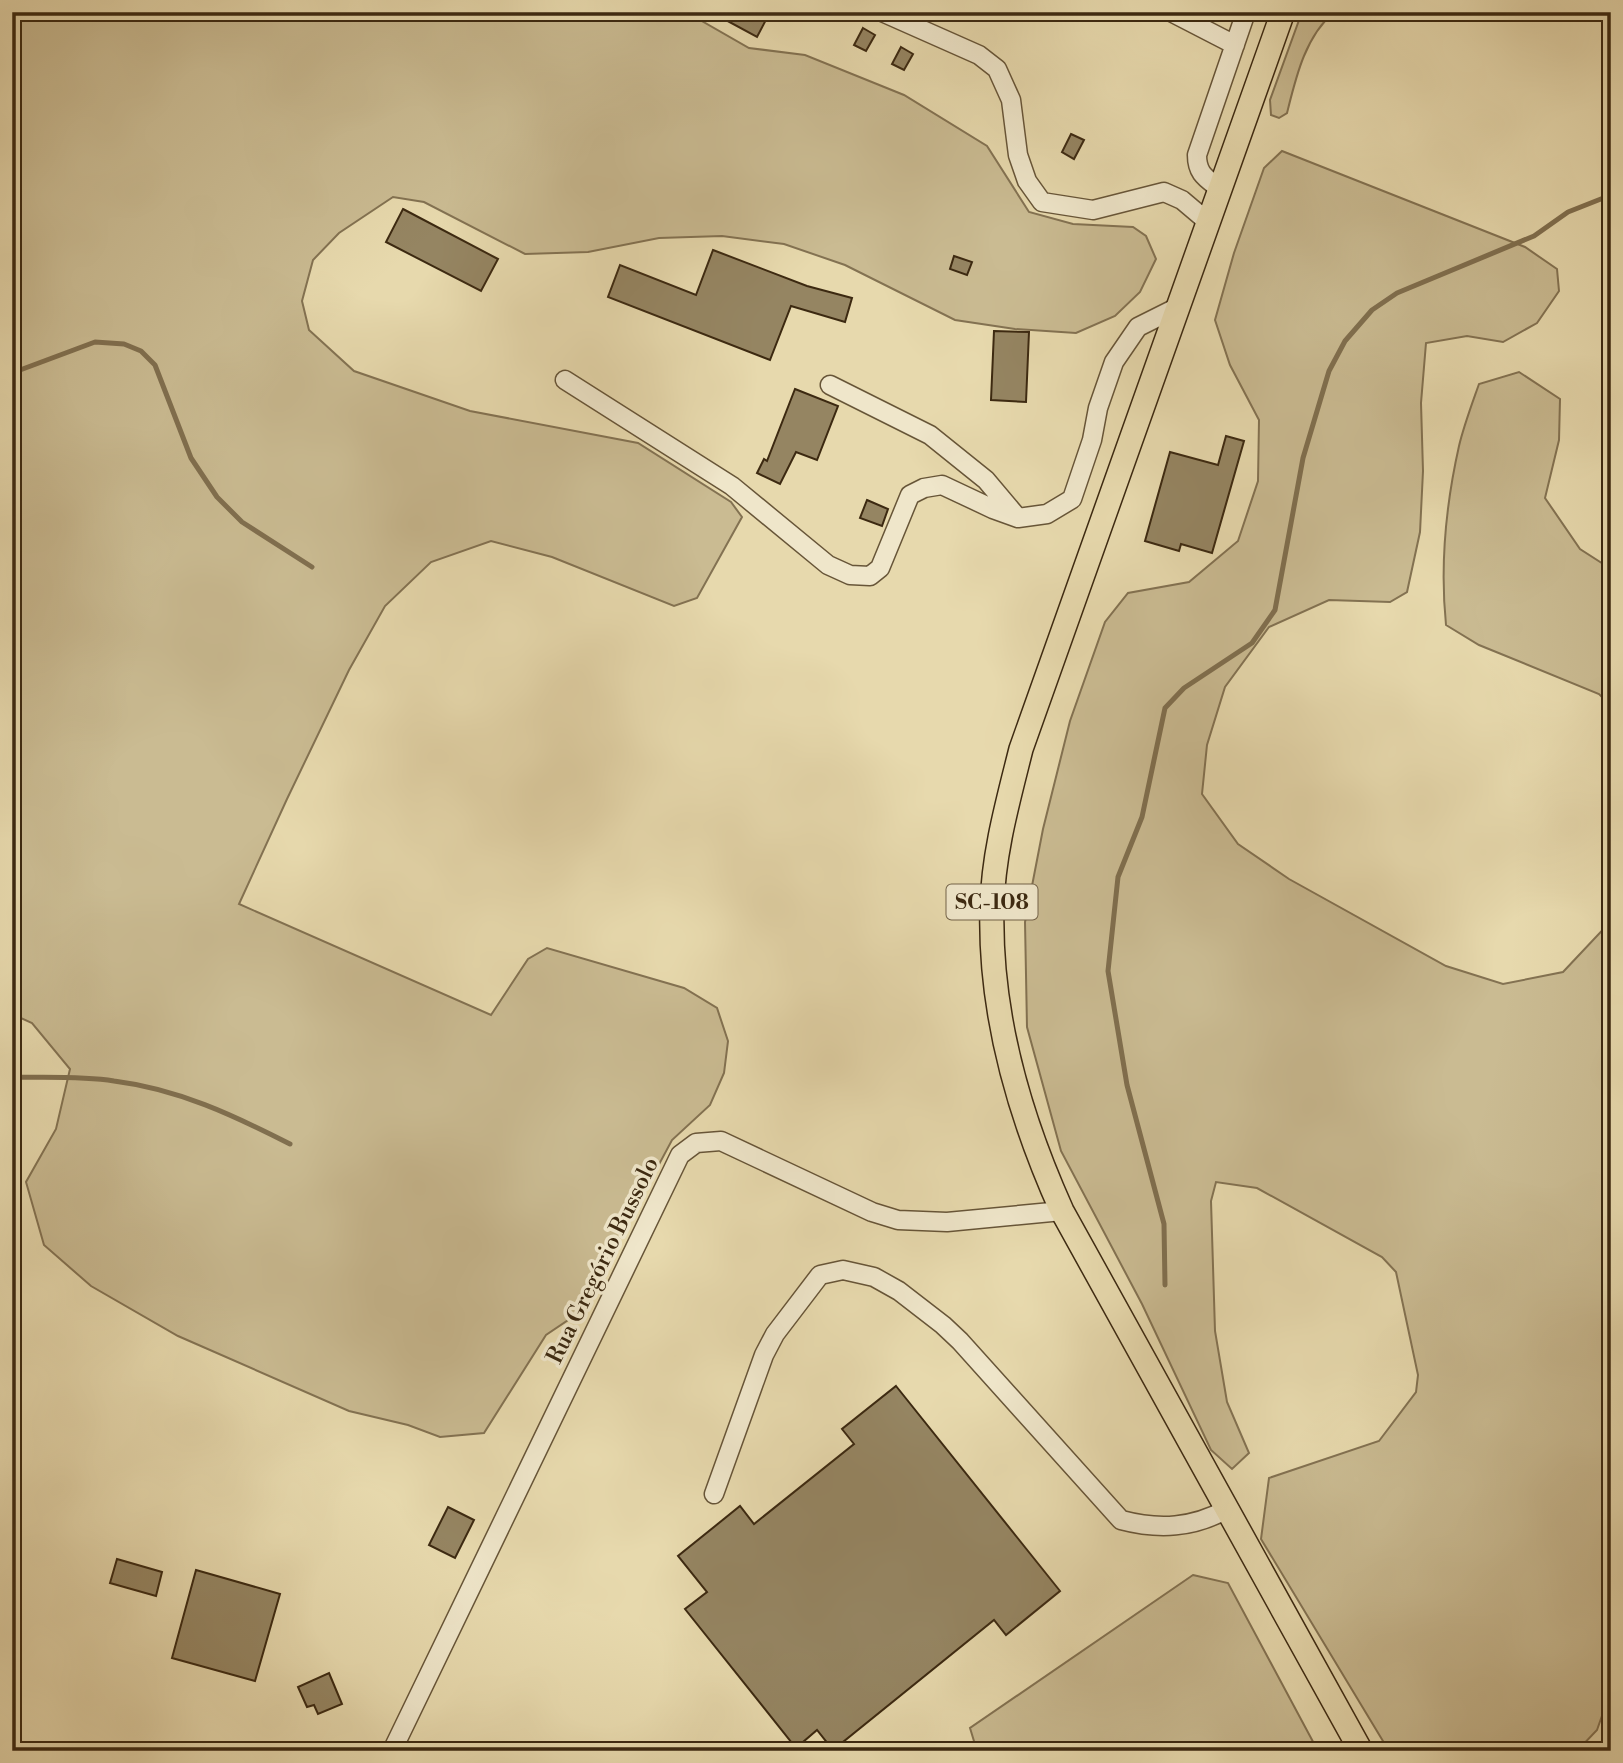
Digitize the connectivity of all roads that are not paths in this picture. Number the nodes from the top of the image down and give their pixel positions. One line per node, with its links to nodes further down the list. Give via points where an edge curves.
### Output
1 (882, 12): 7 (street, via 979,55 998,69 1011,100 1022,168 1042,202 1093,210 1164,192 1182,200)
2 (1171, 12): 5 (street)
3 (1283, 12): 6 (main road, SC-108)
4 (1245, 13): 5 (street)
5 (1235, 46): 6 (street, via 1197,155 1201,175)
6 (1220, 189): 7 (main road, SC-108)
7 (1208, 222): 8 (main road, SC-108)
8 (1178, 307): 11 (street, via 1138,327 1114,362 1072,499 1047,514); 12 (main road, SC-108, via 1051,659 1002,822 992,905 994,972 1004,1042 1040,1163)
9 (565, 380): 11 (street, via 732,486 828,565 850,575 870,576 880,568 910,495 924,488 942,485)
10 (830, 386): 11 (street, via 930,435 986,480)
11 (1018, 518)
12 (1062, 1212): 14 (main road, SC-108); 15 (street, Rua Gregório Bussolo, via 947,1222 898,1220 720,1141 696,1143 680,1155)
13 (714, 1494): 14 (street, via 775,1334 820,1275 843,1270 874,1277 899,1291 952,1333 1121,1520 1170,1527 1199,1522)
14 (1227, 1509): 16 (main road, SC-108)
15 (392, 1751)
16 (1361, 1751)

